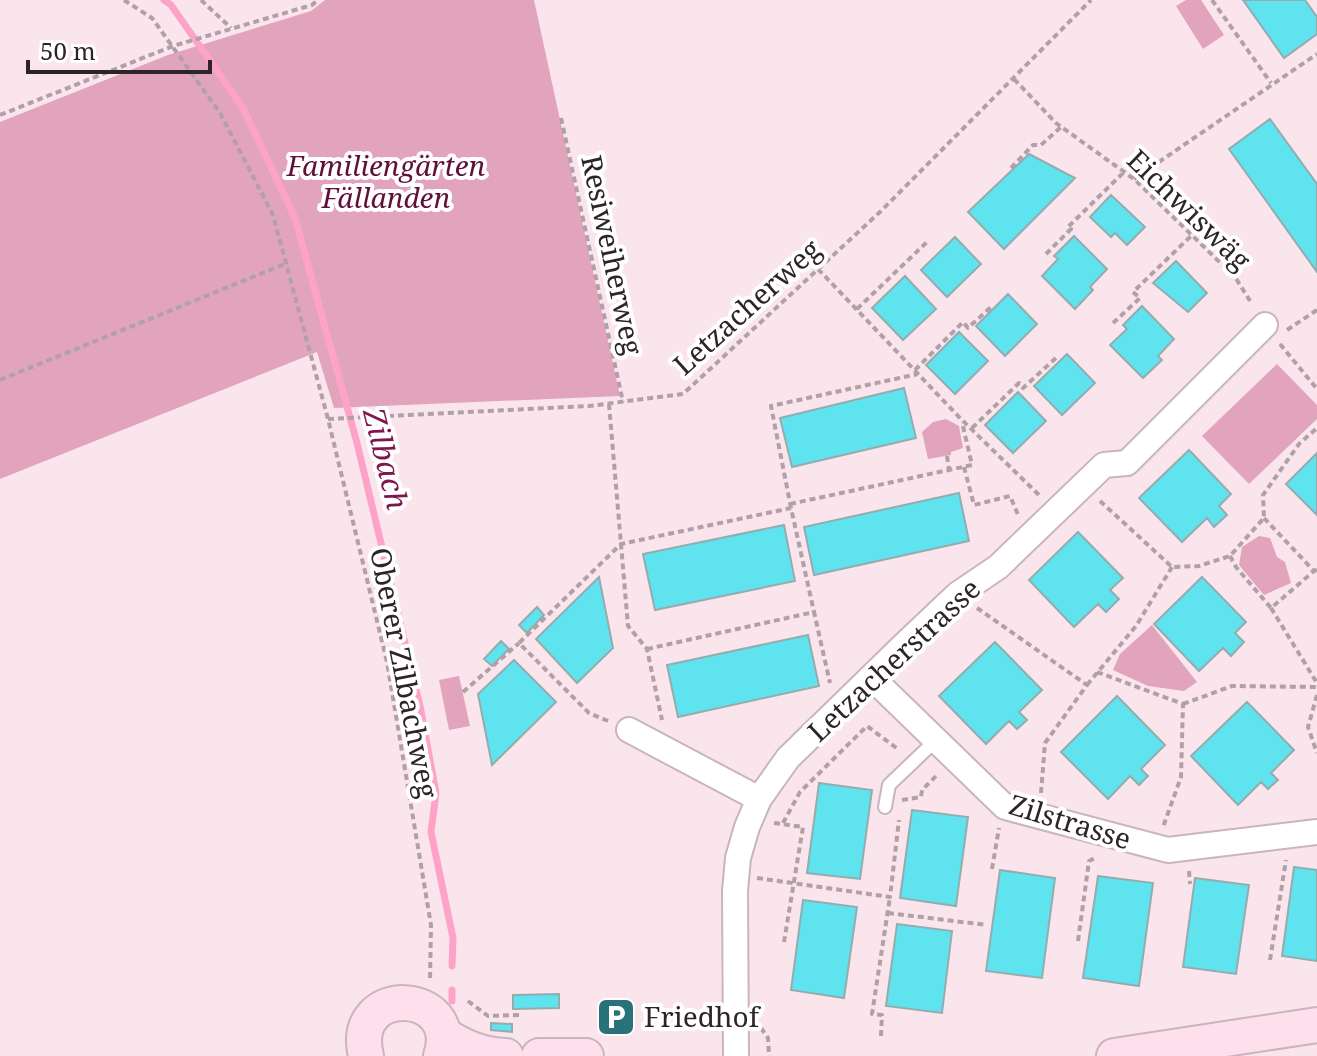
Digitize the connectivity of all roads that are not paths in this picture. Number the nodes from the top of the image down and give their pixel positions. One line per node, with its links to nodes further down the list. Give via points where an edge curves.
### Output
1 (1270, 332): 2 (street, Letzacherstrasse, via 1127,463 1104,465 998,567 958,594)
2 (871, 677): 4 (street, Zilstrasse); 5 (street, Letzacherstrasse, via 788,758)
3 (629, 730): 5 (street)
4 (935, 741): 6 (lane, via 889,785); 7 (street, Zilstrasse, via 1005,807 1121,839 1168,850)
5 (768, 806): 14 (street, Letzacherstrasse, via 747,827 738,858)
6 (885, 807)
7 (1317, 832)
8 (1317, 1025): 15 (main road)
9 (437, 1033): 10 (main road, via 411,1002 394,1002 380,1009 366,1029); 11 (main road, via 463,1048)
10 (360, 1055)
11 (506, 1056)
12 (539, 1056): 13 (main road)
13 (586, 1056)
14 (736, 1056)
15 (1114, 1056)

